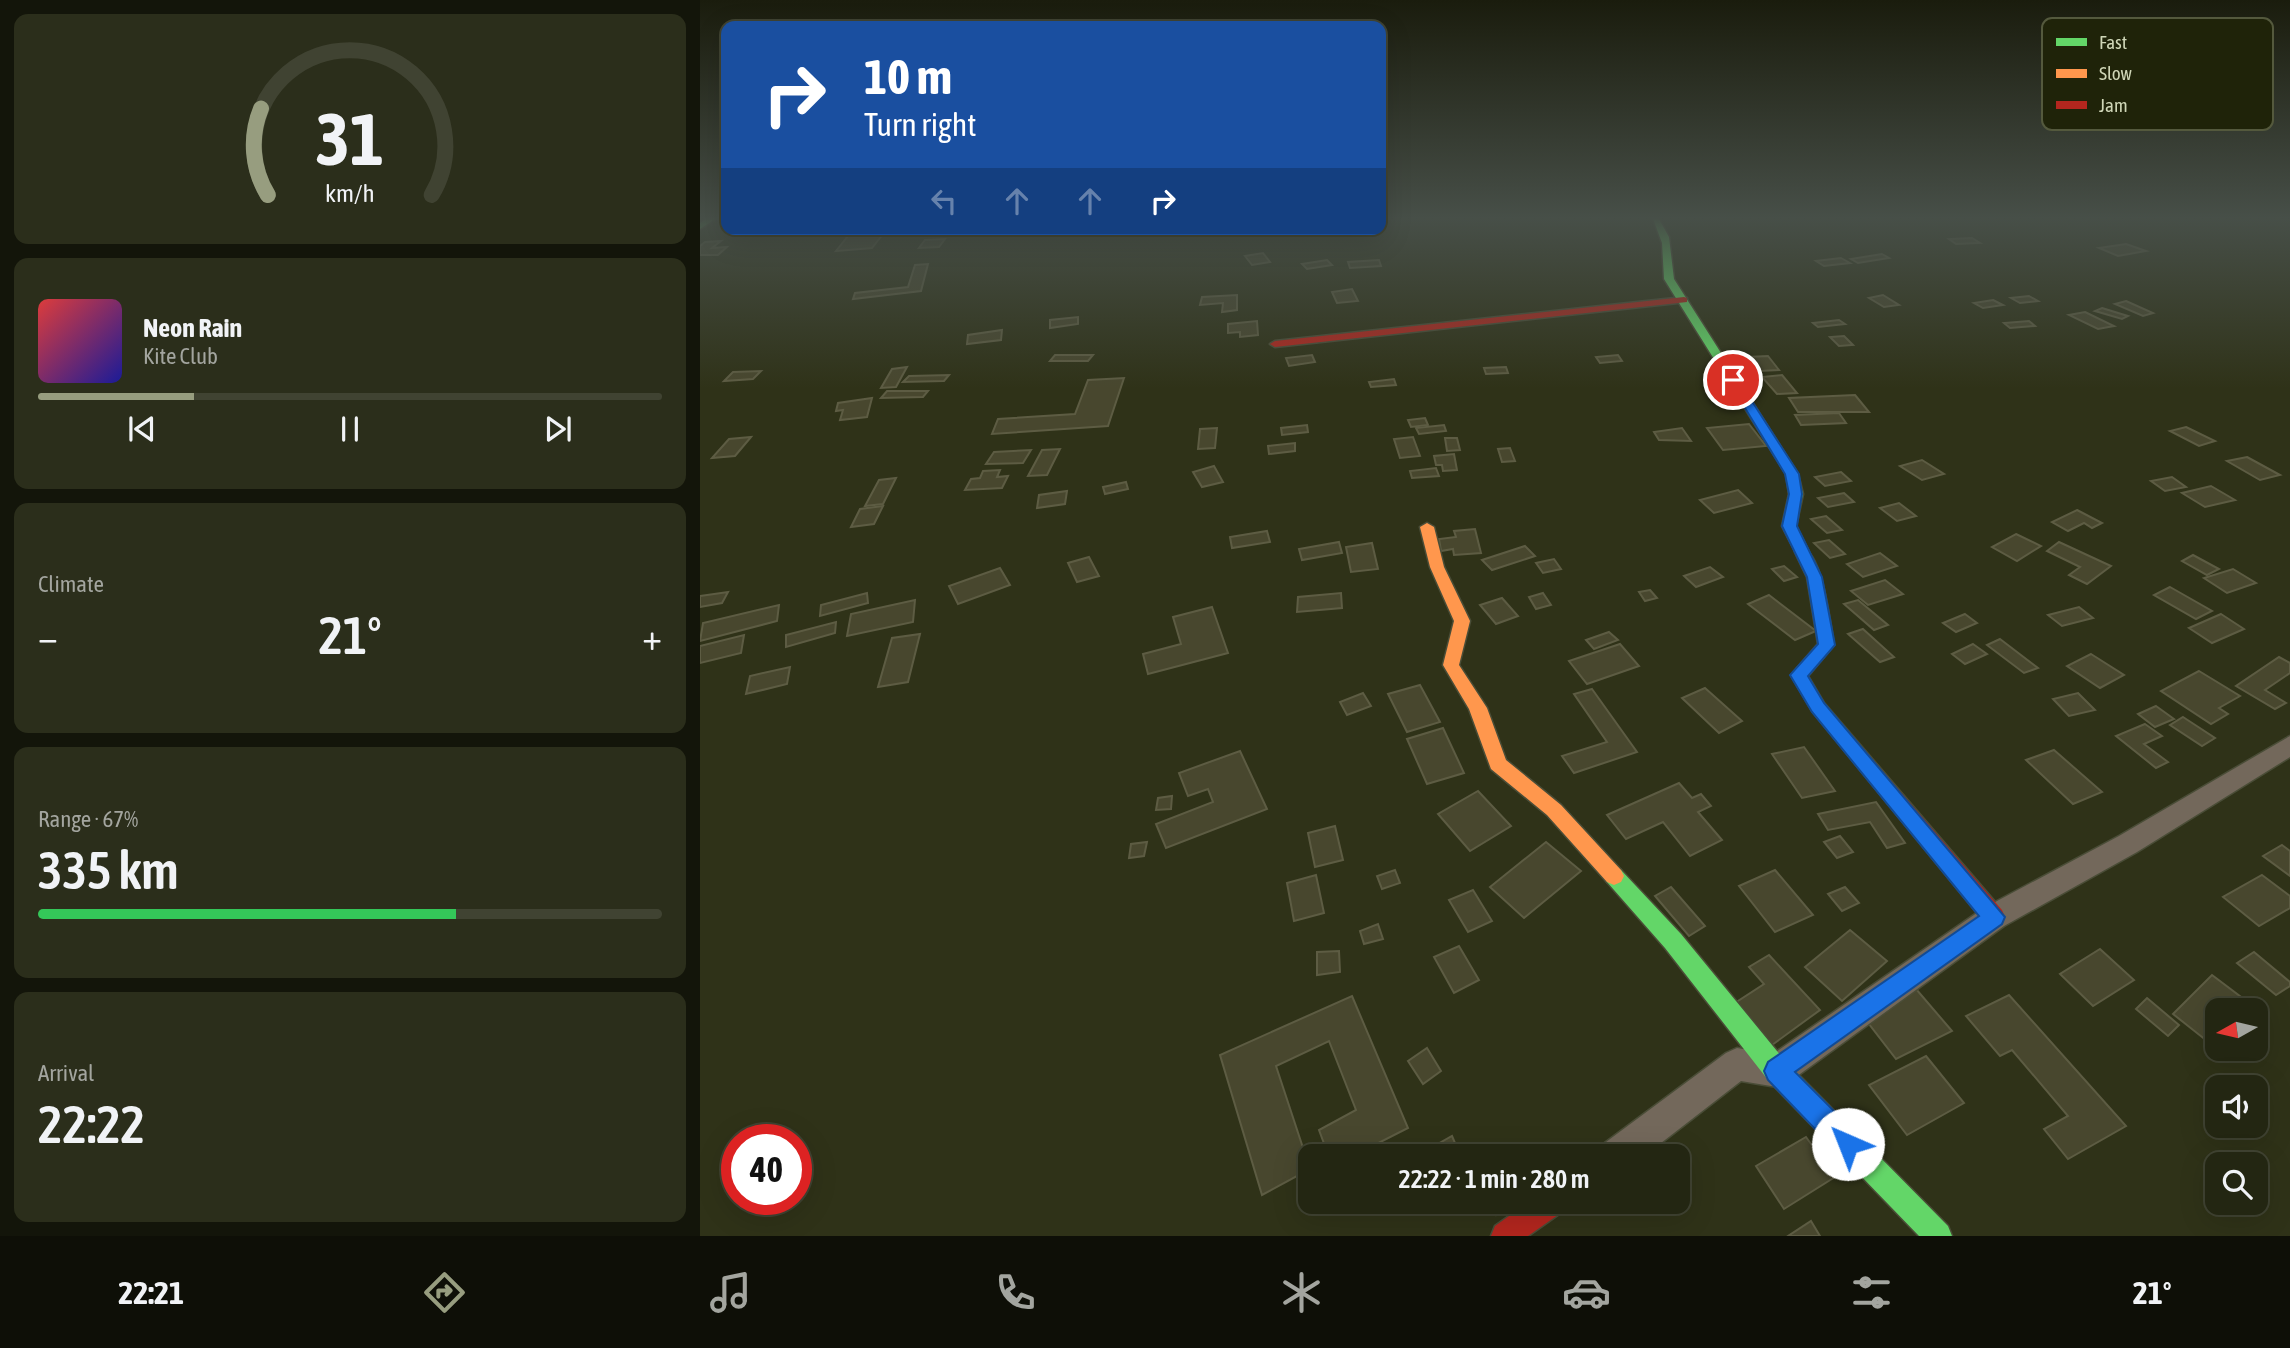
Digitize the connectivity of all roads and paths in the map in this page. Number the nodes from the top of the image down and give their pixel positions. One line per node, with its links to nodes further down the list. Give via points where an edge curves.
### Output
1 (1667, 274): 2 (main road)
2 (1684, 300): 3 (main road); 6 (main road, via 1792,474 1796,494 1790,526 1814,577 1826,645 1799,675 1818,707)
3 (1275, 344)
4 (1427, 527): 7 (main road, via 1437,567 1462,621 1451,665 1478,708 1498,764 1554,810 1616,877)
5 (2290, 745): 6 (street, via 2128,844)
6 (1994, 917): 7 (street)
7 (1777, 1071): 8 (street, via 1737,1063); 11 (main road)
8 (1631, 1144)
9 (1535, 1214): 10 (main road)
10 (1505, 1236)
11 (1938, 1236)

